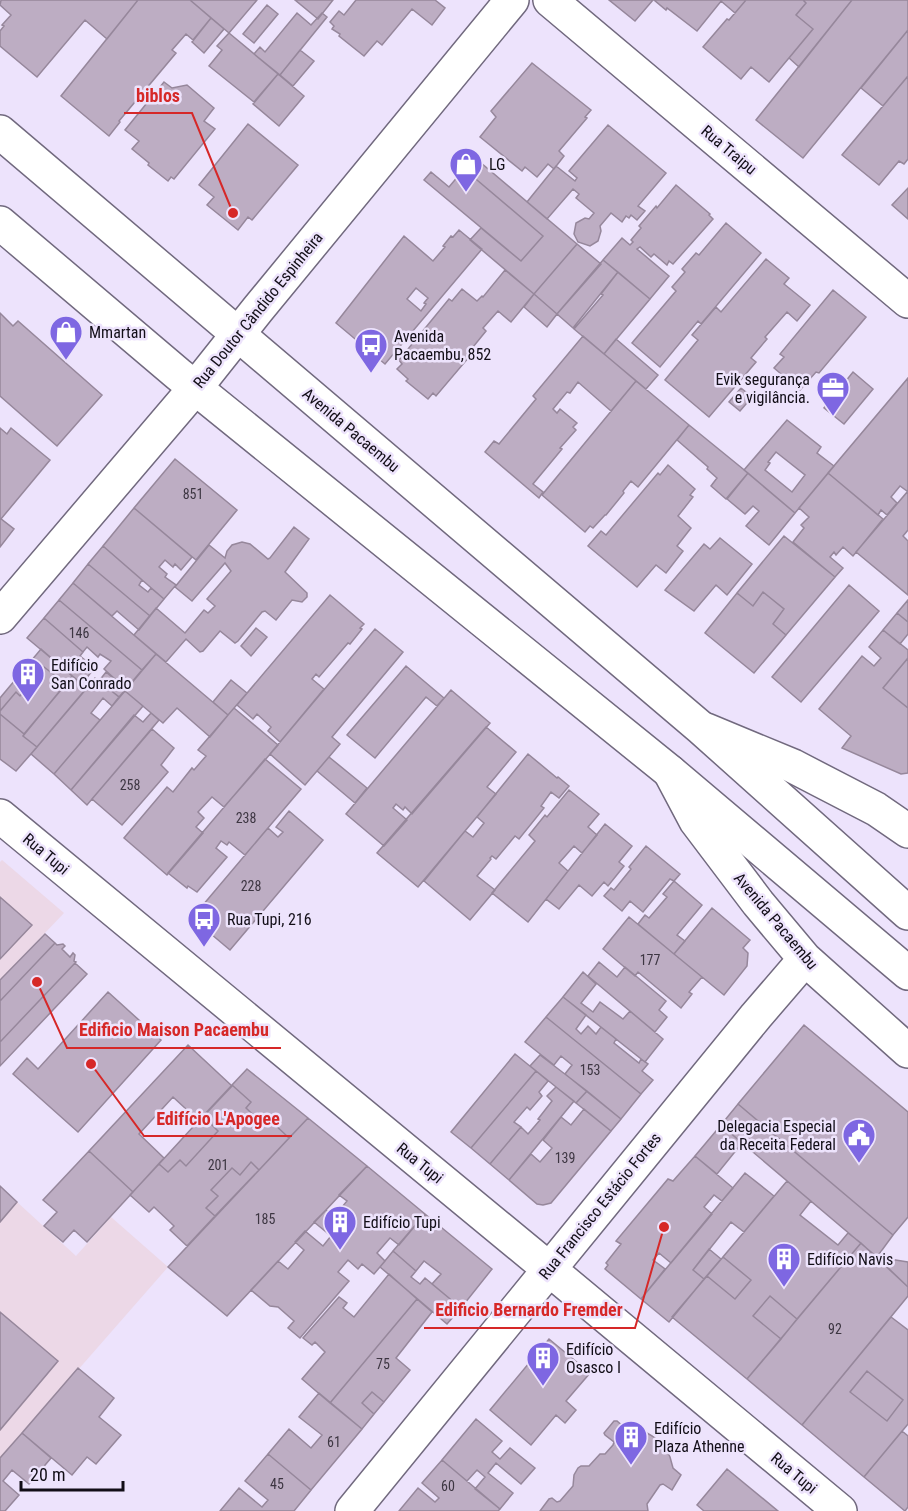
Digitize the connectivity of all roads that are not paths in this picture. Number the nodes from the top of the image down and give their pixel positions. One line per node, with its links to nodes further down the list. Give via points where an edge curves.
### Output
1 (512, 0): 6 (street, Rua Doutor Cândido Espinheira)
2 (550, 0): 5 (street, Rua Traipu)
3 (0, 132): 6 (street, Avenida Pacaembu)
4 (0, 223): 7 (street, Avenida Pacaembu)
5 (908, 301)
6 (238, 335): 7 (street, Rua Doutor Cândido Espinheira); 9 (street, Avenida Pacaembu)
7 (196, 387): 8 (street, Rua Doutor Cândido Espinheira); 10 (street, Avenida Pacaembu)
8 (0, 617)
9 (701, 728): 12 (street, Avenida Pacaembu, via 793,766); 13 (street, Avenida Pacaembu)
10 (669, 771): 14 (street, Avenida Pacaembu, via 696,820); 15 (street, Avenida Pacaembu)
11 (0, 816): 17 (street, Rua Tupi)
12 (906, 827)
13 (908, 913)
14 (805, 959): 16 (street, Avenida Pacaembu); 17 (street, Rua Francisco Estácio Fortes)
15 (908, 973)
16 (908, 1051)
17 (549, 1269): 18 (street, Rua Francisco Estácio Fortes); 19 (street, Rua Tupi)
18 (352, 1511)
19 (840, 1511)

